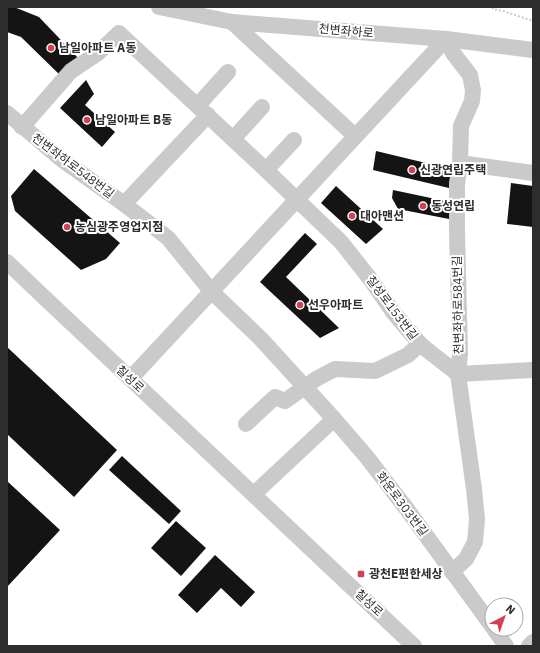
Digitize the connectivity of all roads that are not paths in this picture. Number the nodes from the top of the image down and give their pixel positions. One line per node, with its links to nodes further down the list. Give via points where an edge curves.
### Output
1 (159, 7): 2 (street, 천변좌하로)
2 (232, 22): 4 (street, 천변좌하로); 11 (street)
3 (119, 33): 8 (street, 칠성로153번길); 10 (street, 천변좌하로548번길, via 98,53 71,71)
4 (446, 39): 5 (street, 천변좌하로); 11 (street); 14 (street, 천변좌하로584번길, via 470,75 473,90 472,100 461,126)
5 (533, 50)
6 (228, 72): 8 (street)
7 (262, 107): 12 (street)
8 (203, 110): 12 (street, 칠성로153번길); 18 (street, 천변좌하로548번길)
9 (7, 113): 10 (street, 천변좌하로548번길)
10 (22, 127): 18 (street, 천변좌하로548번길, via 61,159)
11 (355, 136): 17 (street)
12 (233, 139): 15 (street, 칠성로153번길)
13 (294, 140): 15 (street)
14 (460, 163): 16 (street); 23 (street, 천변좌하로584번길, via 457,184 460,354)
15 (266, 170): 17 (street, 칠성로153번길)
16 (533, 173)
17 (296, 200): 20 (street); 21 (street, 칠성로153번길, via 341,242)
18 (124, 204): 20 (street, 천변좌하로548번길, via 168,238)
19 (7, 262): 24 (street, 칠성로)
20 (211, 291): 24 (street); 25 (street, 화운로303번길, via 261,339)
21 (420, 344): 23 (street, 칠성로153번길); 25 (street, via 408,355 375,371 335,369)
22 (533, 370): 23 (street)
23 (458, 374): 29 (street, 천변좌하로584번길, via 477,519 475,542 466,559)
24 (130, 379): 28 (street, 칠성로)
25 (305, 387): 26 (street, 화운로303번길); 27 (street, via 285,401 275,397)
26 (334, 419): 28 (street); 29 (street, 화운로303번길, via 366,456)
27 (246, 424)
28 (254, 494): 33 (street, 칠성로)
29 (452, 572): 30 (street, 화운로303번길)
30 (484, 615)
31 (500, 637): 34 (street)
32 (533, 642): 35 (street)
33 (414, 646)
34 (506, 646)
35 (529, 646)

